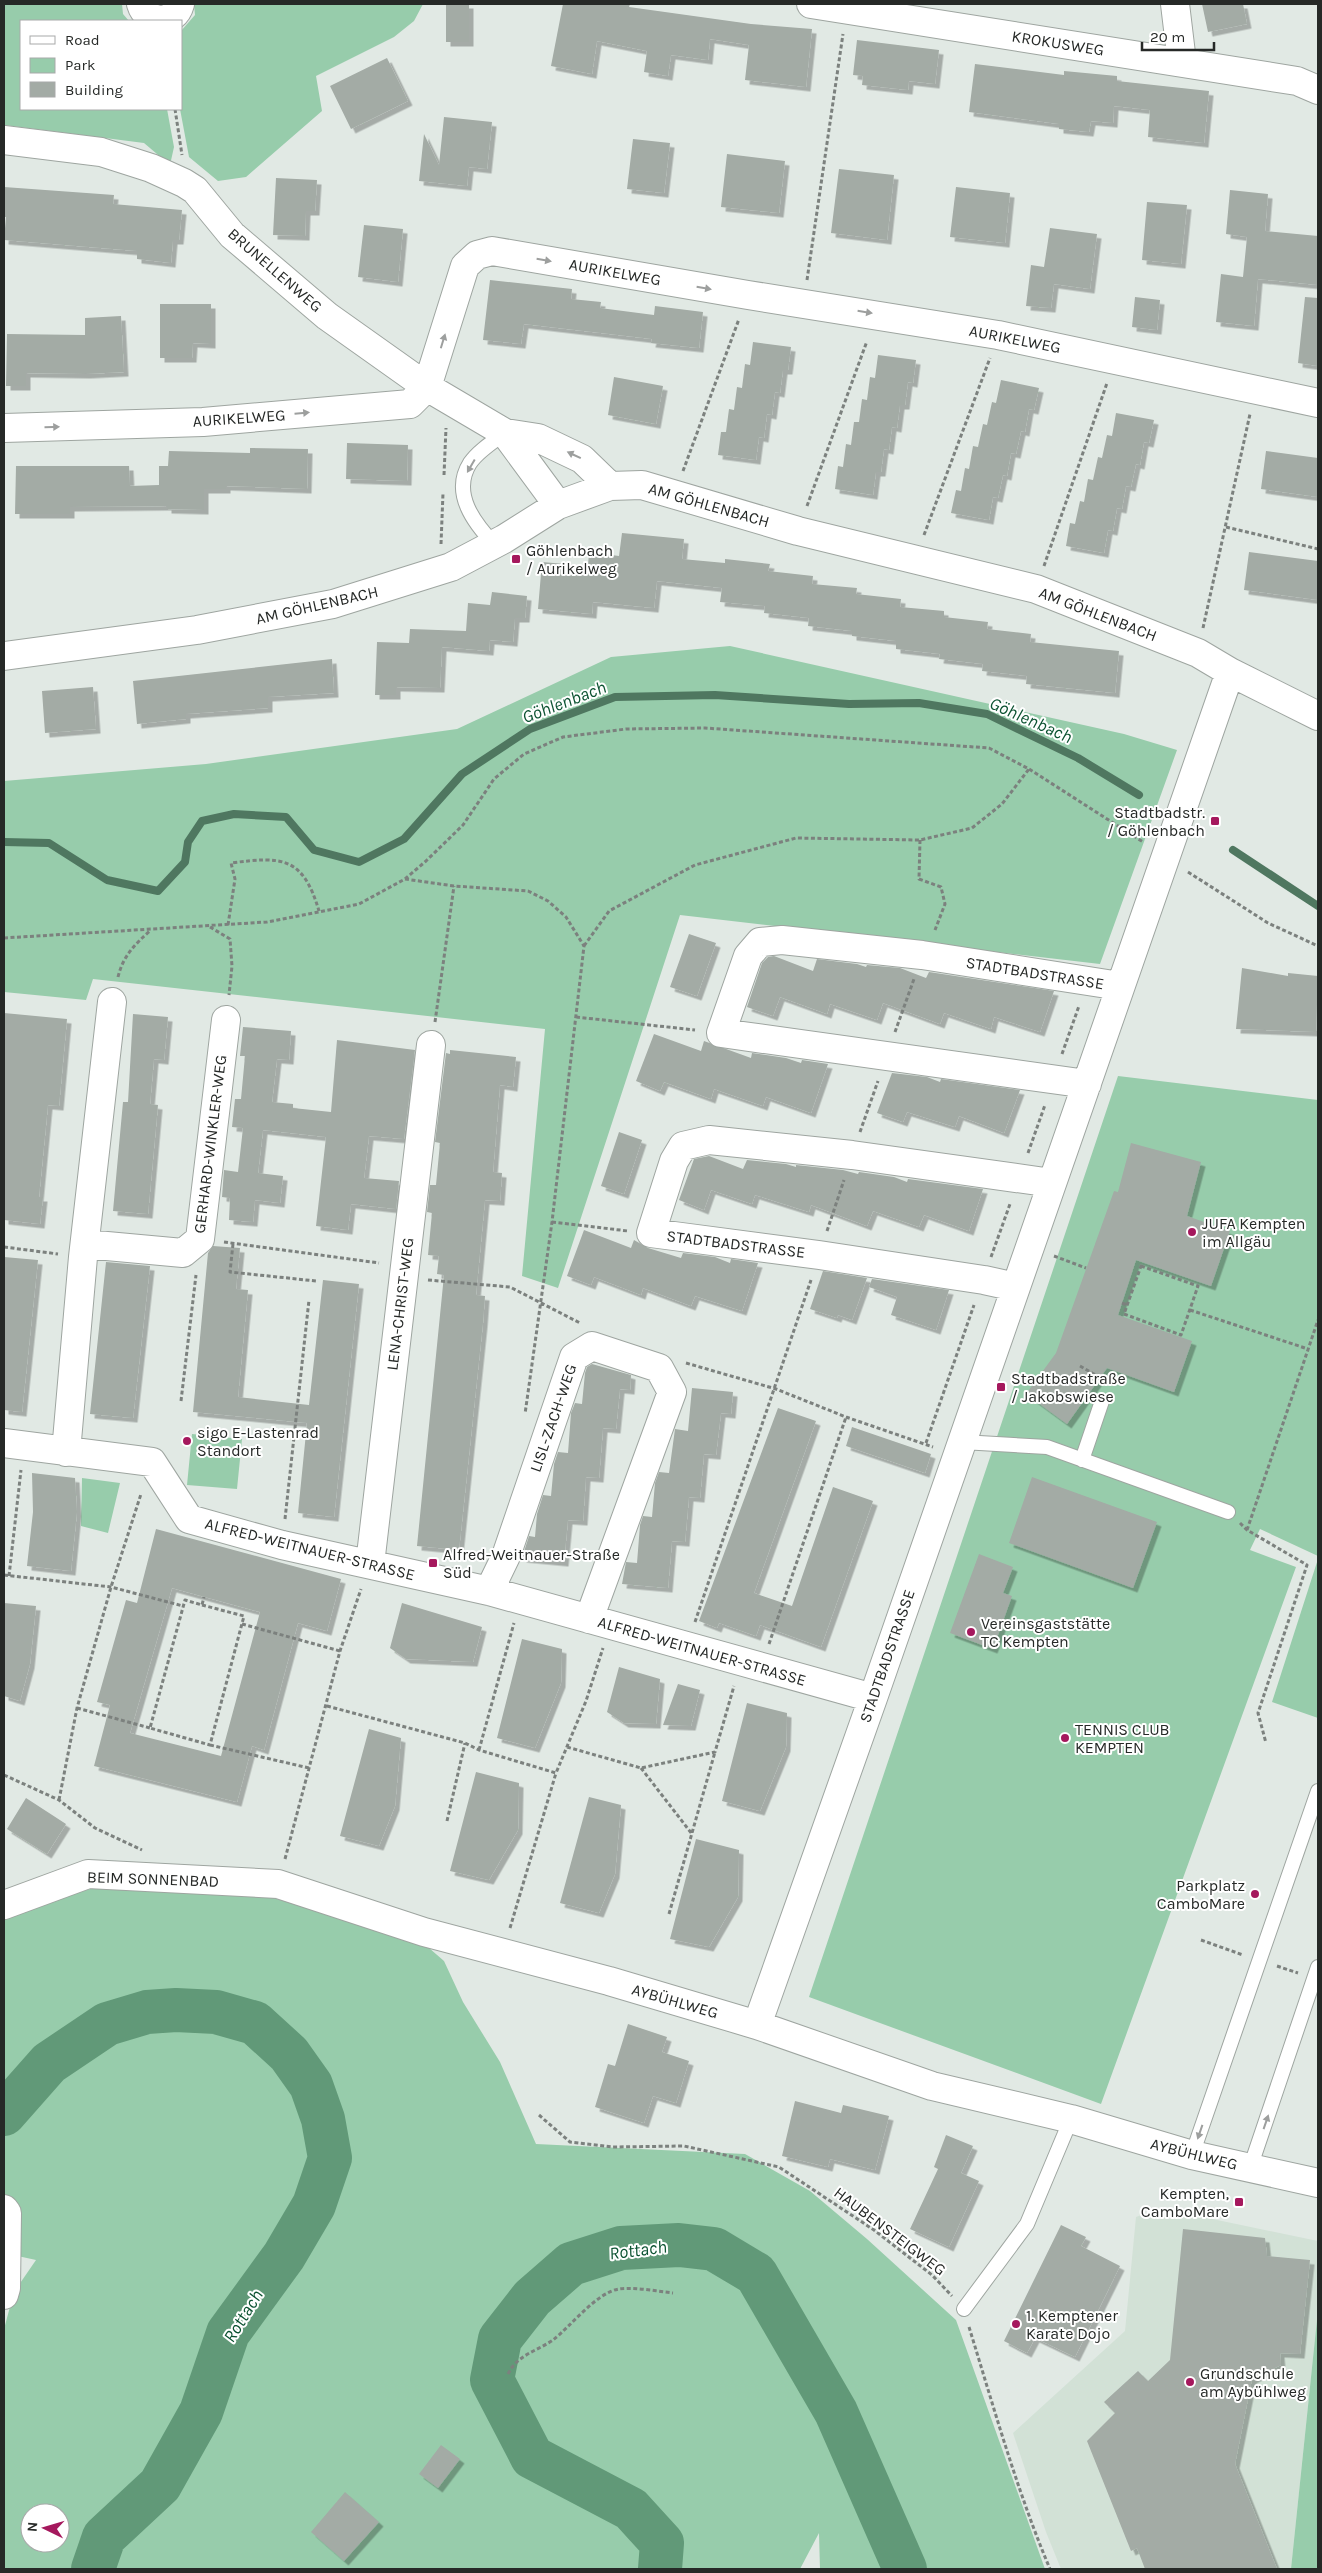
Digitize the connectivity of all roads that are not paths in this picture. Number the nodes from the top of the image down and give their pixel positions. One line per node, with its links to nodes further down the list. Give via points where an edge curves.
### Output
1 (141, 4): 5 (street, via 143,11)
2 (180, 4): 6 (street, via 171,18)
3 (811, 4): 7 (street, KROKUSWEG)
4 (1174, 4): 7 (street)
5 (158, 20)
6 (164, 20)
7 (1182, 62): 8 (street, KROKUSWEG, via 1298,81)
8 (1311, 88)
9 (4, 140): 10 (street, BRUNELLENWEG, via 101,152 151,168 184,183 195,190 232,235 328,316)
10 (427, 387): 11 (street, AURIKELWEG, one-way to 11, via 466,266 477,255 492,250 998,335); 12 (street, AURIKELWEG, one-way to 10, via 203,422 410,404); 13 (street, BRUNELLENWEG)
11 (1318, 403)
12 (4, 428)
13 (505, 433): 14 (street, BRUNELLENWEG, one-way to 13, via 582,458 538,438); 15 (street, BRUNELLENWEG); 16 (lane, one-way to 16, via 470,463 464,479 468,512)
14 (610, 486): 15 (street, AM GÖHLENBACH); 18 (street, AM GÖHLENBACH, via 642,485 798,531 1036,589 1198,653)
15 (558, 505): 16 (street, AM GÖHLENBACH)
16 (495, 545): 17 (street, AM GÖHLENBACH, via 426,577 333,604 197,630)
17 (4, 656)
18 (1230, 672): 19 (street, AM GÖHLENBACH); 20 (street, STADTBADSTRASSE)
19 (1318, 716)
20 (1120, 986): 24 (street, STADTBADSTRASSE); 24 (street, STADTBADSTRASSE, via 922,955 782,940 760,942 748,956 721,1033)
21 (112, 1002): 26 (street)
22 (226, 1020): 26 (street, GERHARD-WINKLER-WEG, via 200,1239 184,1253)
23 (431, 1044): 34 (street, LENA-CHRIST-WEG)
24 (1087, 1084): 25 (street, STADTBADSTRASSE)
25 (1052, 1183): 27 (street, STADTBADSTRASSE); 27 (street, STADTBADSTRASSE, via 852,1155 709,1140 683,1146 674,1161 651,1234 819,1255)
26 (84, 1250): 31 (street)
27 (1016, 1287): 30 (street, STADTBADSTRASSE)
28 (1102, 1401): 32 (lane)
29 (14, 1444): 31 (street)
30 (959, 1449): 32 (lane, via 1047,1447); 37 (street, STADTBADSTRASSE)
31 (66, 1452): 34 (street, ALFRED-WEITNAUER-STRASSE, via 152,1462 188,1519)
32 (1082, 1460): 33 (lane)
33 (1228, 1512)
34 (370, 1564): 35 (street, ALFRED-WEITNAUER-STRASSE)
35 (489, 1591): 36 (street, ALFRED-WEITNAUER-STRASSE); 36 (street, LISL-ZACH-WEG, via 506,1556 574,1357 592,1346 659,1368 672,1392)
36 (600, 1622): 37 (street, ALFRED-WEITNAUER-STRASSE)
37 (873, 1698): 42 (street, STADTBADSTRASSE)
38 (1318, 1792): 44 (lane, one-way to 44)
39 (278, 1884): 40 (street, BEIM SONNENBAD, via 88,1874); 42 (street, AYBÜHLWEG, via 424,1932)
40 (4, 1906)
41 (1318, 1967): 45 (lane, one-way to 41)
42 (757, 2025): 43 (street, AYBÜHLWEG, via 932,2086)
43 (1071, 2119): 44 (street, AYBÜHLWEG); 49 (lane, via 1027,2224)
44 (1192, 2155): 45 (street, AYBÜHLWEG)
45 (1250, 2168): 46 (street, AYBÜHLWEG)
46 (1318, 2182)
47 (4, 2209): 48 (street, via 7,2213)
48 (4, 2295)
49 (964, 2309)

